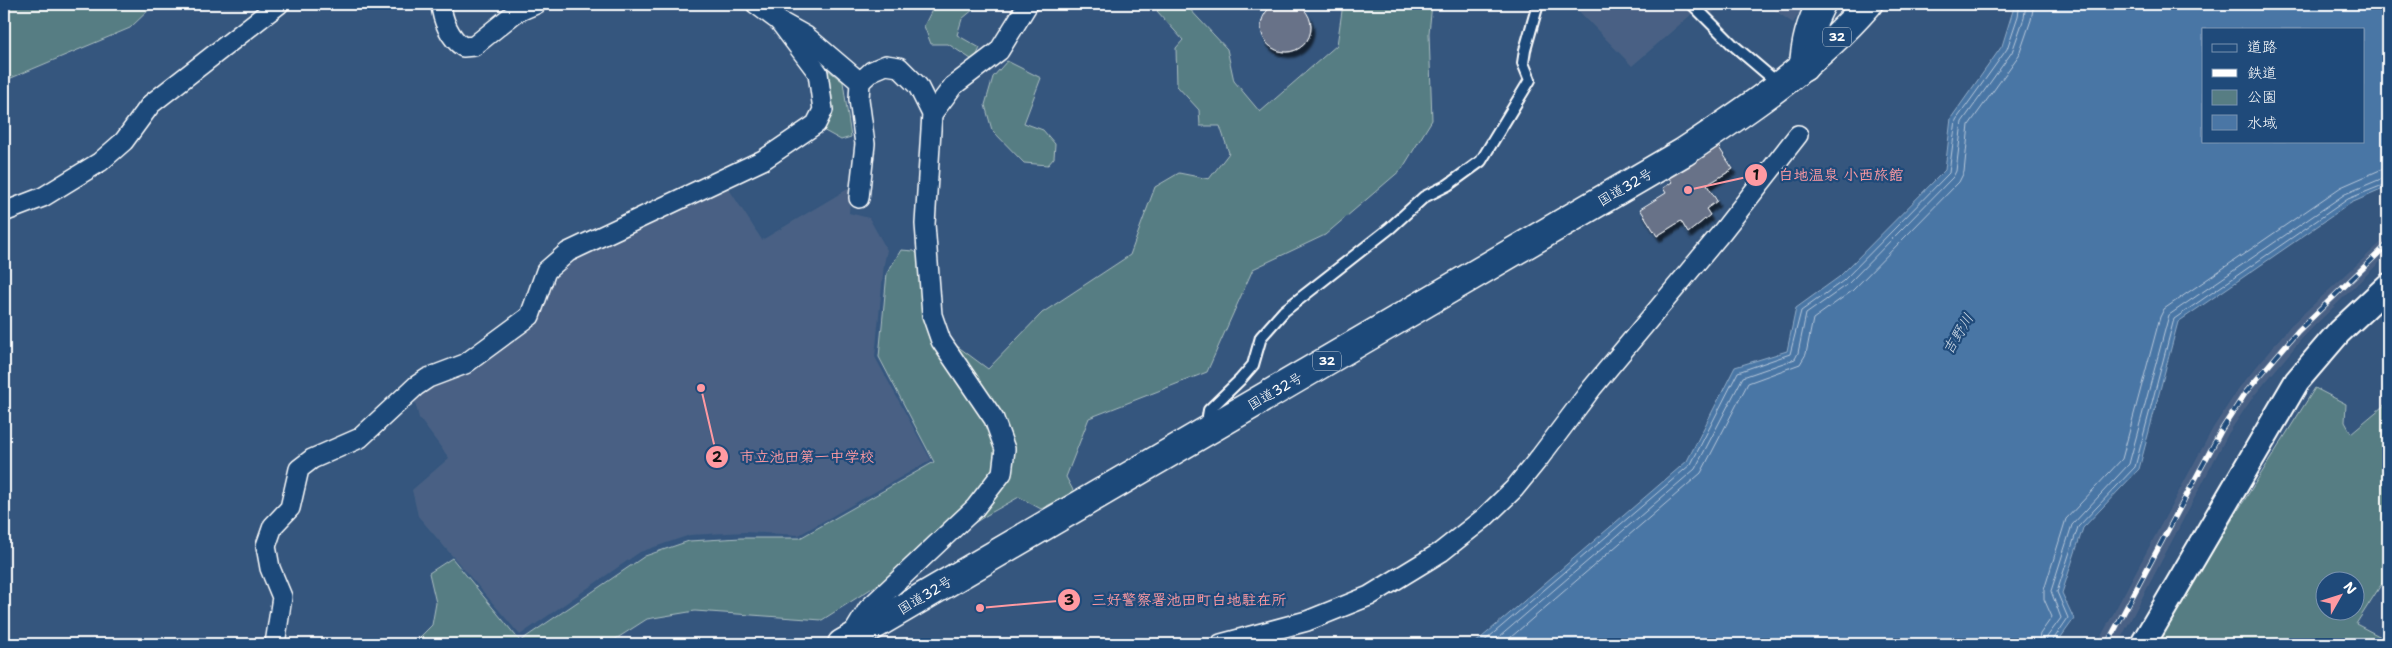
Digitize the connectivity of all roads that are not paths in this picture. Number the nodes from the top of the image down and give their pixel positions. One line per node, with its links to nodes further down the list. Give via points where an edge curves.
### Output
1 (279, 4): 17 (street, via 151,104 124,141 100,162 43,197)
2 (441, 4): 3 (street, via 454,41 463,48 474,46 515,13)
3 (536, 4)
4 (756, 4): 10 (street)
5 (1028, 4): 14 (street, via 999,51 953,86)
6 (1538, 4): 19 (lane, via 1523,63 1530,80 1481,161 1424,198 1284,311 1261,337 1253,365 1209,410)
7 (1692, 4): 13 (lane)
8 (1821, 4): 11 (highway, via 1805,44)
9 (1868, 4): 11 (highway, 国道32号 / 32)
10 (779, 21): 12 (street, via 806,36); 21 (street, via 818,73 823,110 816,124 763,160 568,252 546,271 530,316 466,364 416,386 360,438 312,458 299,469 290,508 273,526 266,546 270,568 282,597)
11 (1804, 67): 13 (highway, 国道32号 / 32)
12 (860, 82): 14 (street, via 872,71 886,65 899,67 918,86); 16 (street, via 865,144)
13 (1780, 85): 19 (highway, 国道32号 / 32, via 1684,152)
14 (932, 114): 20 (street, via 925,224 932,315 941,341 994,419 1005,449 1003,467 1002,473 975,508 868,609)
15 (1798, 135): 22 (street, via 1524,476 1484,518 1441,552 1369,596 1307,621)
16 (859, 198)
17 (4, 212)
18 (2388, 286): 23 (street, via 2339,332 2297,381)
19 (1213, 427): 20 (highway, 国道32号 / 32)
20 (846, 642)
21 (275, 644)
22 (1222, 644)
23 (2143, 644)

